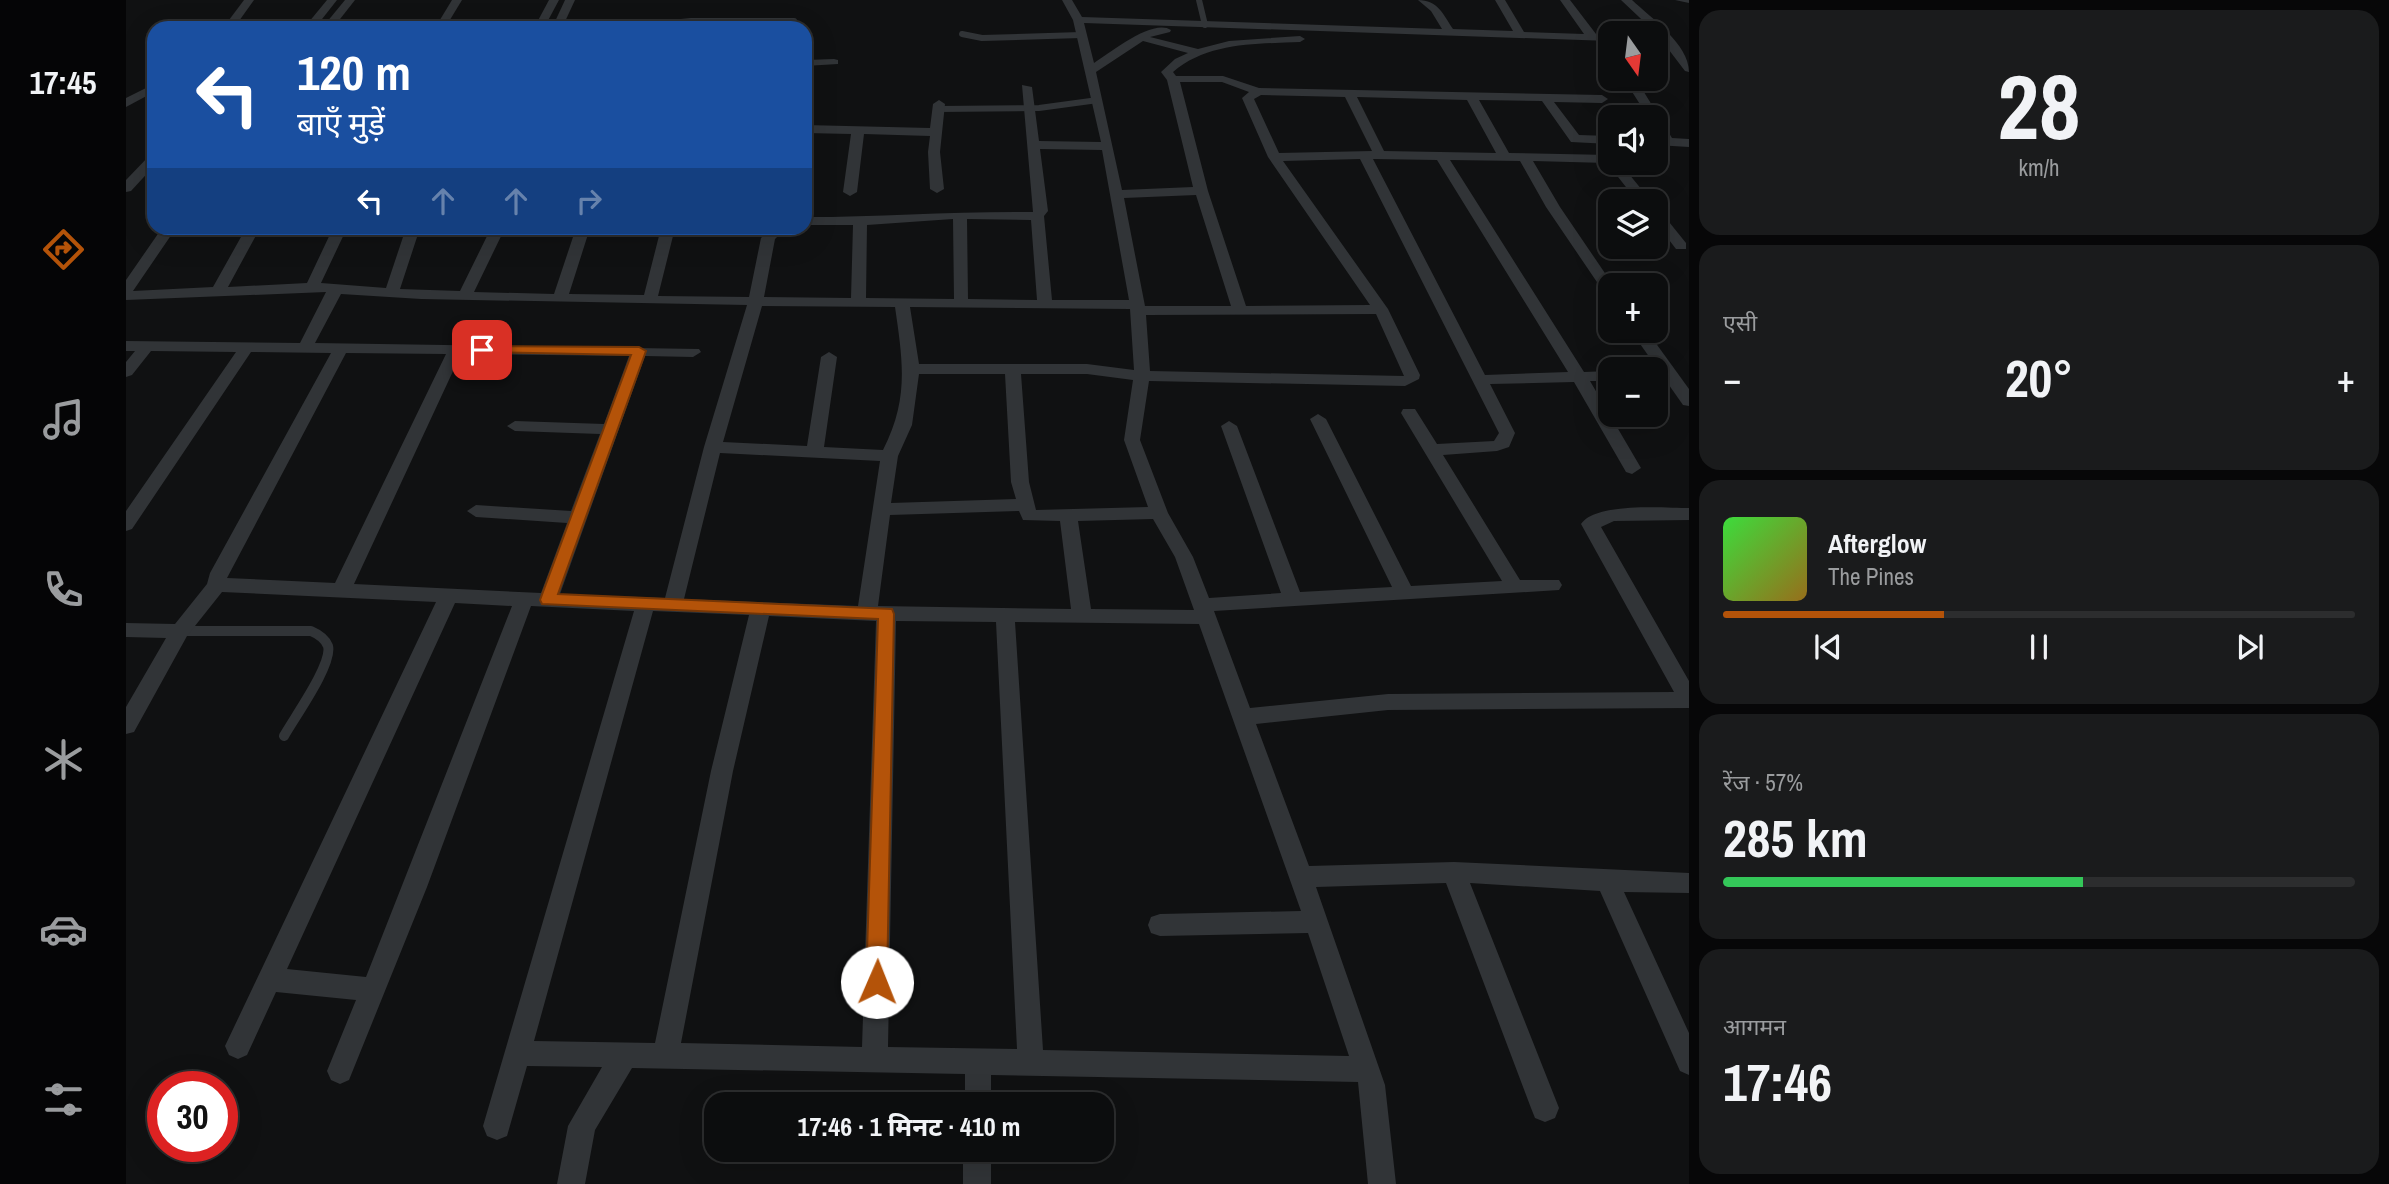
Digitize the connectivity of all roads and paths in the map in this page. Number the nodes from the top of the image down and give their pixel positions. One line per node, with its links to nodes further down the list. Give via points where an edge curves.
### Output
1 (249, 0): 15 (street)
2 (332, 0): 16 (street)
3 (350, 0): 17 (street)
4 (457, 0): 18 (street)
5 (554, 0): 19 (street)
6 (570, 0): 20 (street)
7 (1067, 0): 25 (street)
8 (1199, 0): 24 (lane)
9 (1423, 0): 27 (street)
10 (1500, 0): 29 (street)
11 (1565, 0): 30 (street)
12 (1626, 0): 23 (street)
13 (1680, 0): 14 (street)
14 (1688, 1)
15 (234, 21)
16 (315, 21)
17 (333, 21)
18 (444, 21)
19 (543, 21)
20 (561, 21)
21 (691, 21): 22 (lane)
22 (794, 21)
23 (1648, 21)
24 (1205, 24): 25 (street); 26 (street); 31 (street, via 1150,32)
25 (1080, 29): 28 (lane, via 982,38); 31 (street); 39 (street)
26 (1372, 29): 27 (street); 35 (street, via 1243,42)
27 (1449, 31): 29 (street)
28 (962, 34)
29 (1520, 34): 32 (street)
30 (1598, 36)
31 (1139, 38): 35 (street); 39 (street)
32 (1598, 38)
33 (1668, 41): 34 (street); 38 (street, via 1673,55)
34 (1689, 41)
35 (1199, 52): 40 (street, via 1174,64 1167,72)
36 (812, 62): 37 (street)
37 (834, 62)
38 (1689, 69)
39 (1091, 70): 50 (street)
40 (1173, 79): 45 (street, via 1223,79); 73 (street)
41 (135, 85): 42 (street)
42 (147, 86)
43 (1026, 87): 53 (street)
44 (147, 91): 51 (street)
45 (1258, 92): 46 (street); 63 (street, via 1248,98)
46 (1349, 93): 47 (street); 62 (street)
47 (1471, 97): 48 (street); 65 (street)
48 (1545, 98): 49 (street); 57 (street, via 1575,139)
49 (1602, 99)
50 (1098, 100): 53 (lane); 61 (street)
51 (126, 103)
52 (939, 106): 53 (lane); 56 (street)
53 (1029, 109): 60 (street)
54 (812, 129): 55 (street)
55 (858, 130): 56 (street); 74 (street)
56 (938, 132): 71 (street, via 934,152)
57 (1598, 140)
58 (1668, 141): 59 (street)
59 (1689, 143)
60 (1034, 145): 61 (street); 77 (street, via 1041,211)
61 (1107, 146): 75 (street)
62 (1372, 156): 63 (street); 64 (street); 124 (street)
63 (1274, 157): 105 (street)
64 (1442, 157): 65 (street); 123 (street)
65 (1505, 159): 66 (street)
66 (1525, 159): 67 (street); 90 (street)
67 (1598, 160)
68 (147, 166): 70 (street)
69 (1623, 175): 72 (street)
70 (126, 188)
71 (937, 189)
72 (1634, 189)
73 (1201, 191): 75 (street); 106 (street)
74 (850, 192)
75 (1115, 194): 104 (street)
76 (960, 215): 77 (street); 79 (street); 102 (street)
77 (1037, 216): 103 (street)
78 (812, 221): 79 (street)
79 (860, 221): 100 (street)
80 (1668, 230): 89 (street)
81 (164, 235): 95 (street)
82 (249, 235): 92 (street)
83 (337, 235): 91 (street)
84 (411, 235): 94 (street)
85 (495, 235): 96 (street)
86 (581, 235): 97 (street)
87 (666, 235): 98 (street)
88 (771, 235): 99 (street)
89 (1681, 246)
90 (1598, 273)
91 (312, 287): 92 (street); 93 (street)
92 (219, 290): 95 (street)
93 (335, 290): 94 (street); 110 (street)
94 (392, 292): 96 (street)
95 (126, 294)
96 (465, 296): 97 (street)
97 (561, 298): 98 (street)
98 (650, 300): 99 (street)
99 (756, 301): 100 (street); 132 (street)
100 (858, 302): 101 (street)
101 (902, 302): 102 (street); 116 (street)
102 (961, 303): 103 (street)
103 (1045, 304): 104 (street)
104 (1138, 308): 106 (street); 121 (street)
105 (1381, 309): 106 (street); 121 (street, via 1411,379)
106 (1240, 310)
107 (126, 346): 108 (street)
108 (147, 346): 109 (street); 118 (street)
109 (247, 347): 110 (street); 144 (street)
110 (306, 348): 111 (street)
111 (341, 348): 112 (street); 146 (street)
112 (456, 349): 113 (street); 148 (street)
113 (639, 351): 114 (street); 131 (street)
114 (693, 352)
115 (829, 356): 134 (street)
116 (912, 369): 117 (street); 135 (street, via 904,425)
117 (1013, 369): 121 (street, via 1087,369); 137 (street, via 1020,482)
118 (126, 372)
119 (1668, 375): 120 (street)
120 (1689, 375)
121 (1142, 376): 140 (street, via 1132,440)
122 (1598, 376): 123 (street)
123 (1580, 377): 124 (street); 136 (street)
124 (1479, 380): 133 (street, via 1506,439 1497,446)
125 (1668, 380): 126 (street)
126 (1689, 401)
127 (1409, 413): 133 (street)
128 (1318, 419): 149 (street)
129 (515, 426): 131 (street)
130 (1229, 426): 153 (street)
131 (611, 429): 143 (street)
132 (713, 447): 134 (street); 155 (street)
133 (1431, 450): 147 (street)
134 (815, 452): 135 (street)
135 (889, 456): 138 (street)
136 (1632, 468)
137 (1026, 505): 138 (street); 142 (street, via 1028,516)
138 (880, 509): 158 (street)
139 (476, 511): 143 (street)
140 (1159, 513): 142 (street); 157 (street, via 1184,557)
141 (1689, 514): 163 (street, via 1612,515 1590,524 1689,700 1388,702)
142 (1068, 515): 160 (street)
143 (578, 518): 152 (street)
144 (126, 525)
145 (1552, 585): 147 (street)
146 (216, 586): 148 (street); 162 (street)
147 (1516, 587): 149 (street)
148 (341, 591): 150 (street)
149 (1405, 593): 153 (street)
150 (449, 596): 151 (street); 172 (street)
151 (524, 599): 152 (street); 173 (street)
152 (548, 600): 154 (street)
153 (1293, 600): 157 (street)
154 (646, 603): 155 (street); 175 (street)
155 (673, 604): 156 (street)
156 (761, 607): 158 (street); 177 (street, via 722,771)
157 (1204, 611): 160 (street); 163 (street)
158 (877, 613): 159 (street); 178 (street)
159 (1004, 615): 160 (street); 181 (street)
160 (1082, 616)
161 (126, 630): 162 (street)
162 (180, 631): 164 (street); 165 (lane, via 301,630 324,637 328,660)
163 (1243, 717): 167 (street)
164 (126, 726)
165 (284, 736)
166 (1454, 872): 167 (street); 168 (street); 185 (street)
167 (1301, 877): 170 (street)
168 (1607, 881): 169 (street); 180 (street)
169 (1689, 883)
170 (1316, 922): 171 (street); 182 (street)
171 (1160, 925)
172 (268, 979): 173 (street); 174 (street)
173 (373, 990): 183 (street)
174 (238, 1046)
175 (517, 1053): 176 (street); 186 (street)
176 (625, 1055): 177 (street); 188 (street, via 582,1126)
177 (666, 1055): 178 (street)
178 (875, 1059): 179 (street)
179 (978, 1062): 181 (street); 184 (street)
180 (1689, 1062)
181 (1031, 1063): 182 (street)
182 (1367, 1069): 190 (street)
183 (340, 1071)
184 (978, 1092)
185 (1545, 1108)
186 (497, 1126)
187 (977, 1162): 189 (street)
188 (571, 1184)
189 (977, 1184)
190 (1382, 1184)

